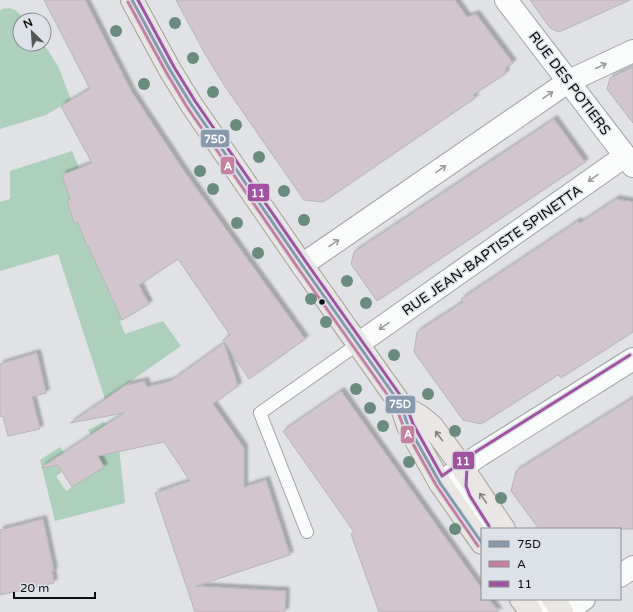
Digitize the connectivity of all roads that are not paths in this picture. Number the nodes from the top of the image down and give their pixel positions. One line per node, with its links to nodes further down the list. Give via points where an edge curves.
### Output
1 (132, 0): 6 (main road, via 191,104)
2 (506, 0): 4 (street, RUE DES POTIERS)
3 (633, 51): 4 (street, one-way to 3)
4 (569, 81): 5 (street, RUE DES POTIERS); 6 (street, one-way to 4)
5 (629, 161): 7 (street, RUE JEAN-BAPTISTE SPINETTA, one-way to 7)
6 (302, 265): 7 (main road)
7 (358, 344): 9 (main road); 14 (lane, via 260,413)
8 (633, 359): 10 (street)
9 (401, 405): 10 (main road, one-way to 9, via 432,426); 11 (main road, via 408,426)
10 (462, 467): 11 (street); 12 (lane, via 461,487 465,498); 13 (main road, one-way to 10)
11 (440, 483): 15 (main road)
12 (485, 528)
13 (503, 528)
14 (307, 532)
15 (481, 542)
16 (633, 567): 17 (street)
17 (621, 575)
18 (522, 600): 22 (main road)
19 (537, 600): 23 (lane)
20 (554, 600): 24 (main road)
21 (582, 600): 24 (street)
22 (530, 612)
23 (545, 612)
24 (564, 612)

